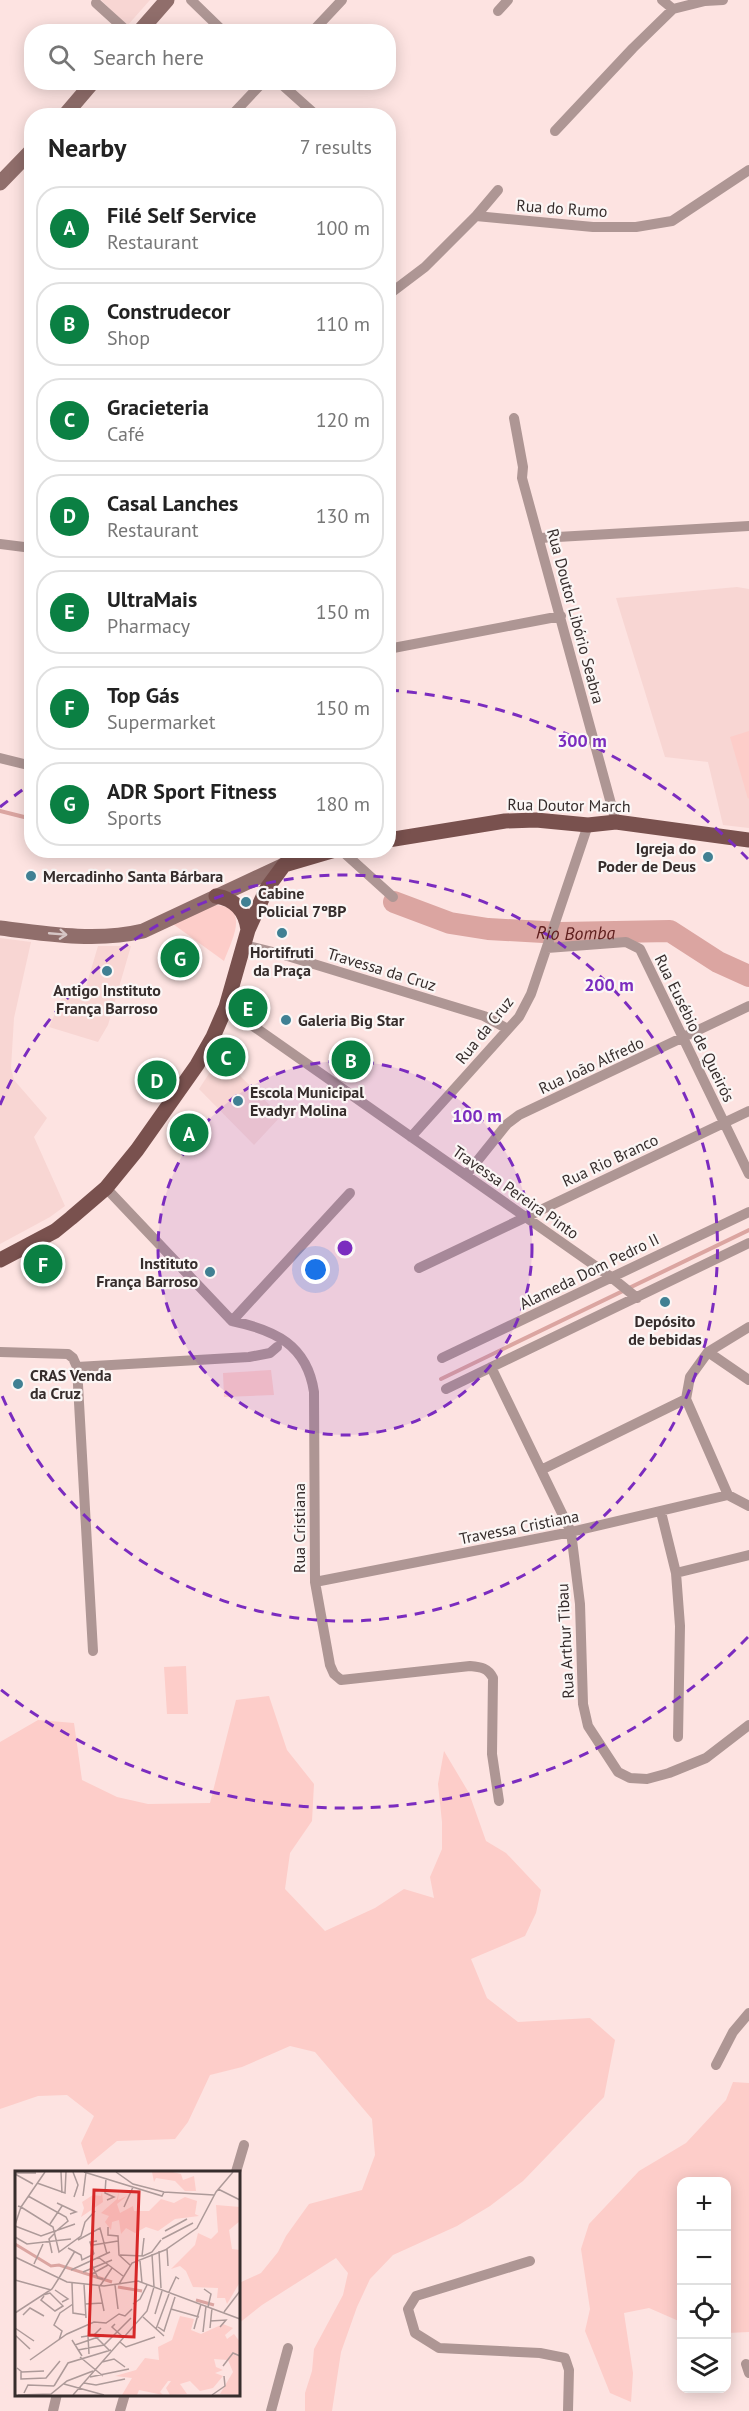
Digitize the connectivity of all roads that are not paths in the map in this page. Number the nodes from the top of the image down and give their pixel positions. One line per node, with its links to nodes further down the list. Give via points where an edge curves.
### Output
1 (167, 0): 12 (main road)
2 (191, 0): 13 (street)
3 (342, 0): 14 (street)
4 (508, 0): 10 (street)
5 (662, 0): 9 (street)
6 (723, 0): 7 (street)
7 (706, 1): 9 (street)
8 (96, 3): 11 (street)
9 (673, 9): 21 (street)
10 (498, 11)
11 (119, 24)
12 (146, 24)
13 (216, 24)
14 (320, 24)
15 (86, 90): 18 (main road)
16 (255, 90): 19 (street)
17 (288, 90): 20 (street)
18 (71, 108)
19 (239, 108)
20 (308, 108)
21 (555, 131)
22 (24, 158): 24 (main road)
23 (749, 170): 26 (street, Rua do Rumo, via 672,221 636,227 593,227)
24 (0, 183)
25 (498, 190): 26 (street)
26 (476, 216): 27 (street, via 425,267)
27 (396, 289)
28 (514, 418): 30 (street, Rua Doutor Libório Seabra, via 522,478)
29 (749, 526): 30 (street)
30 (540, 538): 33 (street, Rua Doutor Libório Seabra)
31 (0, 544): 32 (street)
32 (24, 547)
33 (561, 616): 34 (street); 37 (street, Rua Doutor Libório Seabra)
34 (396, 647)
35 (0, 758): 36 (street)
36 (24, 764)
37 (616, 822): 38 (main road, Rua Doutor March); 40 (main road, Rua Doutor March)
38 (588, 825): 39 (main road, Rua Doutor March, via 505,821); 48 (street, Rua da Cruz)
39 (396, 839)
40 (749, 840)
41 (308, 858): 43 (main road)
42 (350, 858): 45 (street)
43 (284, 865): 44 (main road); 47 (main road, via 261,898)
44 (216, 896): 46 (main road, one-way to 44, via 121,936 143,931); 47 (main road, via 241,910 247,921)
45 (393, 897)
46 (0, 928)
47 (246, 938): 50 (main road); 51 (street, Travessa da Cruz, via 281,954 484,1016)
48 (547, 948): 51 (street, Rua da Cruz, via 531,994); 52 (street, Rua Eusébio de Queirós, via 635,944)
49 (749, 1006): 52 (street, Rua João Alfredo)
50 (226, 1007): 55 (street, Travessa Pereira Pinto); 58 (main road, via 197,1065)
51 (508, 1029): 55 (street, Rua da Cruz)
52 (683, 1038): 54 (street, Rua Eusébio de Queirós); 57 (street, Rua João Alfredo, via 512,1119)
53 (749, 1111): 54 (street, Rua Rio Branco)
54 (724, 1123): 56 (street, Rua Eusébio de Queirós); 61 (street, Rua Rio Branco)
55 (411, 1137): 57 (street, Travessa Pereira Pinto)
56 (749, 1174)
57 (466, 1175): 61 (street, Travessa Pereira Pinto)
58 (106, 1188): 63 (main road, via 55,1231); 67 (street)
59 (350, 1193): 67 (street)
60 (749, 1212): 65 (street, Alameda Dom Pedro II)
61 (525, 1217): 64 (street, Rua Rio Branco); 65 (street, Travessa Pereira Pinto)
62 (749, 1243): 66 (street)
63 (0, 1260)
64 (419, 1268)
65 (616, 1281): 66 (street); 72 (street, Alameda Dom Pedro II)
66 (634, 1296): 74 (street)
67 (232, 1321): 85 (street, Rua Cristiana, via 281,1336 303,1357 312,1376)
68 (749, 1327): 71 (street)
69 (277, 1347): 73 (street, via 270,1353 249,1357)
70 (0, 1352): 73 (street, via 68,1354)
71 (708, 1352): 75 (street); 77 (street, via 690,1377)
72 (442, 1358)
73 (77, 1366): 86 (street)
74 (490, 1367): 76 (street); 78 (street, Rua Arthur Tibau)
75 (749, 1380)
76 (446, 1389)
77 (686, 1400): 78 (street); 79 (street)
78 (541, 1470): 82 (street, Rua Arthur Tibau)
79 (728, 1495): 80 (street); 81 (street, Travessa Cristiana)
80 (749, 1506)
81 (661, 1512): 82 (street, Travessa Cristiana); 84 (street)
82 (571, 1532): 85 (street, Travessa Cristiana); 87 (street, Rua Arthur Tibau, via 580,1604 583,1704 588,1726 618,1772 630,1778 647,1779 669,1773 706,1758)
83 (749, 1555): 84 (street)
84 (676, 1573): 88 (street, via 680,1626)
85 (315, 1582): 89 (street, Rua Cristiana, via 330,1665 341,1680 470,1666 490,1672 492,1754)
86 (93, 1651)
87 (749, 1725)
88 (678, 1737)
89 (499, 1801)
90 (749, 2013): 91 (street)
91 (716, 2065)
92 (244, 2145): 93 (street)
93 (236, 2171)
94 (530, 2261): 101 (street, via 416,2296 408,2309 415,2333 440,2348 565,2358 569,2370)
95 (288, 2348): 100 (street)
96 (57, 2396): 98 (street)
97 (124, 2396): 99 (street)
98 (53, 2411)
99 (120, 2411)
100 (271, 2411)
101 (568, 2411)

